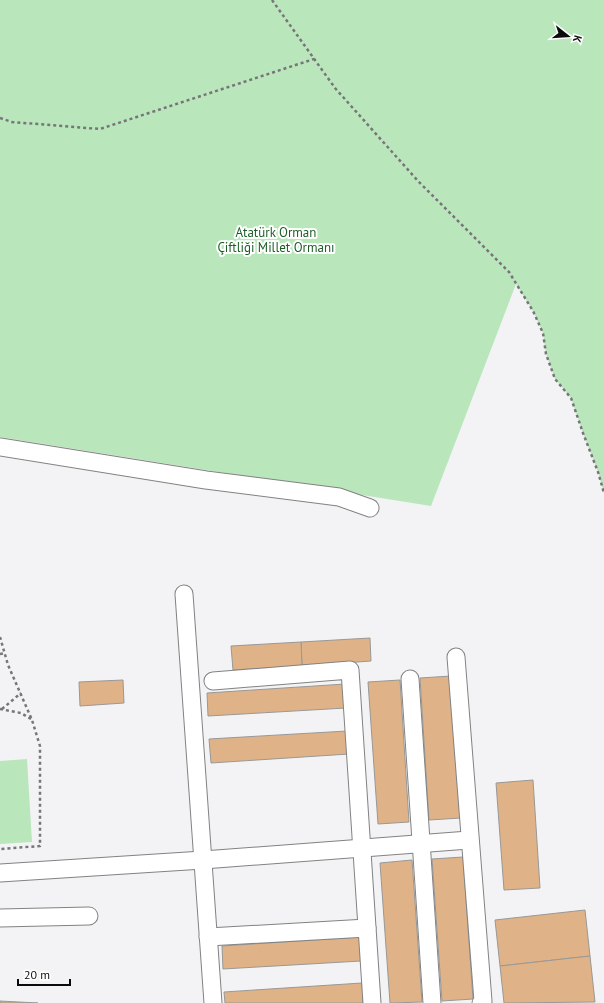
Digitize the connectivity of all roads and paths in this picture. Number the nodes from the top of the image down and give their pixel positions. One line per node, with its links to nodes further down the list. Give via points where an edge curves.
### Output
1 (272, 0): 2 (path)
2 (314, 59): 3 (path, via 100,129 12,122); 5 (path, via 335,88 418,181 509,272 543,333 546,354 555,379 571,398)
3 (0, 118)
4 (0, 447): 6 (street, via 206,480 339,496)
5 (604, 493)
6 (370, 508)
7 (184, 594): 21 (street)
8 (0, 637): 9 (path)
9 (5, 653): 10 (path); 14 (path)
10 (0, 654)
11 (456, 657): 17 (street)
12 (410, 679): 18 (street)
13 (213, 680): 19 (street, via 350,670)
14 (21, 693): 15 (path); 16 (path)
15 (1, 709): 16 (path, via 20,713)
16 (32, 720): 20 (path, via 40,746 40,846)
17 (469, 840): 18 (street); 30 (street, via 483,1001)
18 (422, 844): 19 (street); 29 (street)
19 (362, 847): 21 (street); 25 (street)
20 (0, 848)
21 (203, 860): 22 (street); 26 (street)
22 (0, 873)
23 (89, 916): 24 (street)
24 (0, 918)
25 (367, 928): 26 (street); 28 (street)
26 (208, 937): 27 (street)
27 (213, 1003)
28 (372, 1003)
29 (432, 1003)
30 (481, 1003)

